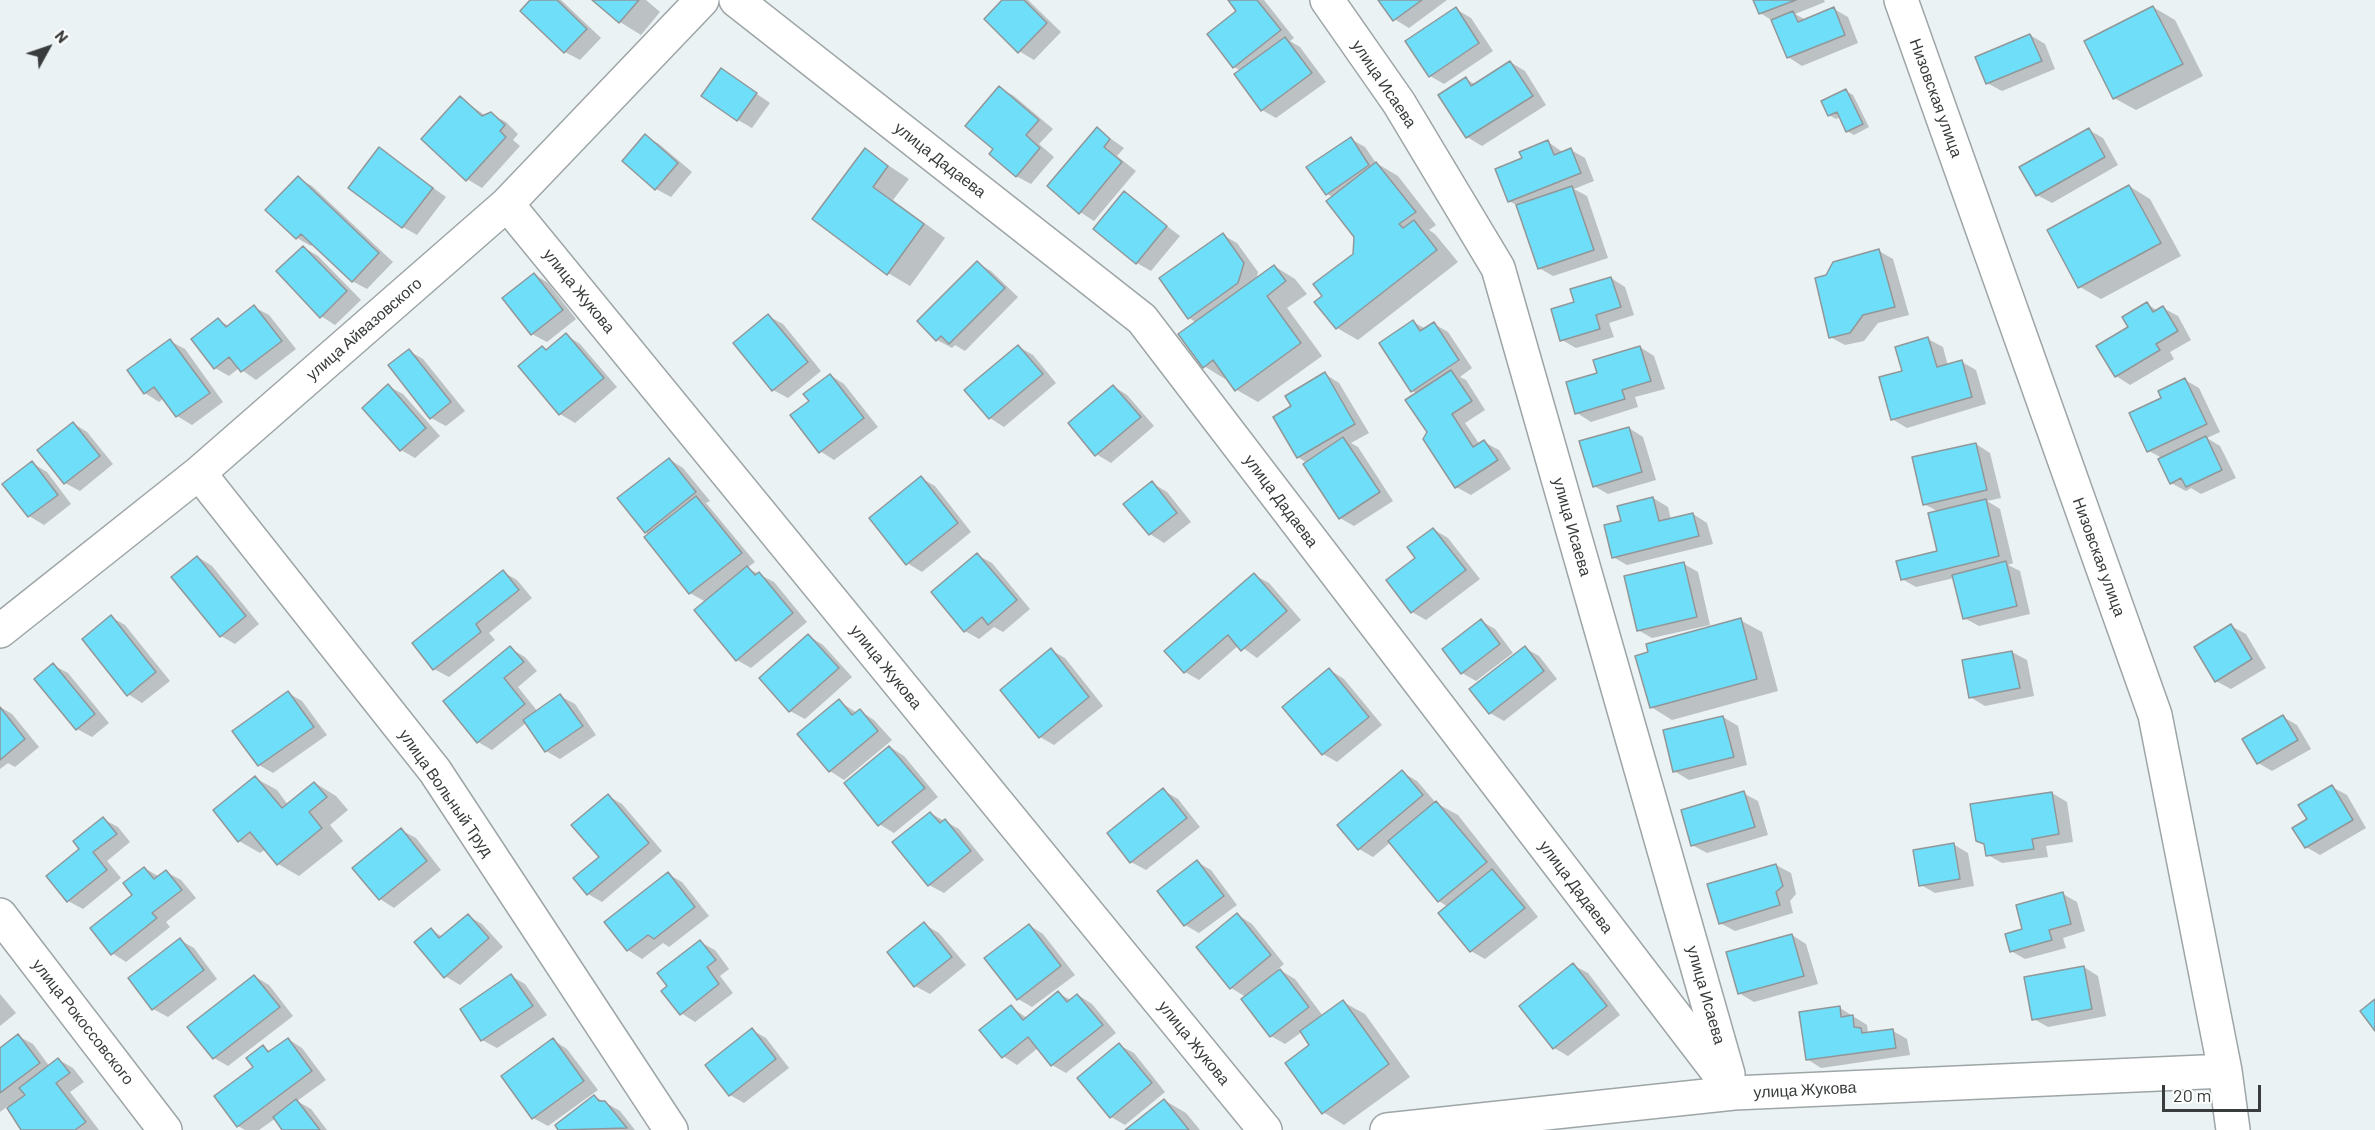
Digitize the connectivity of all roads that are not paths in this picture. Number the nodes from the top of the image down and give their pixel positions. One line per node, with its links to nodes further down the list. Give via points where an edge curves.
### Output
1 (702, 0): 5 (street, улица Айвазовского)
2 (736, 0): 10 (street, улица Дадаева, via 1142,319)
3 (1327, 0): 10 (street, улица Исаева, via 1399,103 1498,268)
4 (1901, 0): 9 (street, Низовская улица, via 2155,715)
5 (507, 204): 6 (street, улица Айвазовского); 13 (street, улица Жукова)
6 (199, 472): 7 (street, улица Айвазовского); 12 (street, улица Вольный Труд, via 435,771)
7 (0, 631)
8 (0, 915): 11 (street, улица Рокоссовского)
9 (2225, 1071): 10 (street, улица Жукова); 15 (street, Низовская улица)
10 (1734, 1093): 14 (street, улица Жукова)
11 (165, 1130)
12 (671, 1130)
13 (1266, 1130)
14 (1387, 1130)
15 (2233, 1130)

